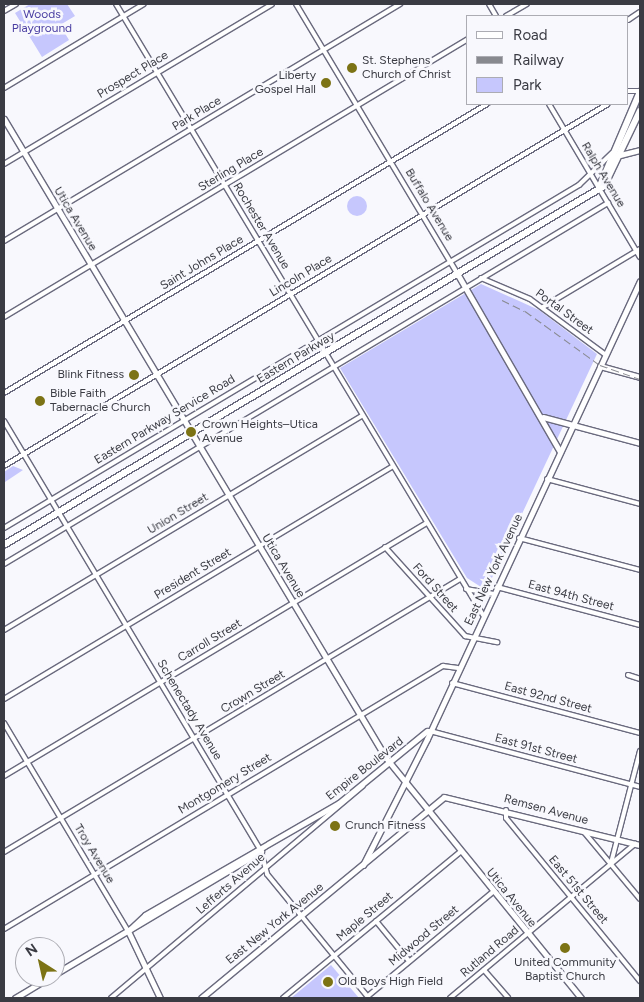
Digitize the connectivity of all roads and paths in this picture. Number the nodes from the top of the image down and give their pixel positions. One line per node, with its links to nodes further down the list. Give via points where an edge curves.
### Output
1 (16, 4): 9 (street)
2 (116, 4): 13 (street, Rochester Avenue)
3 (144, 4): 13 (street)
4 (272, 4): 17 (street, Prospect Place)
5 (296, 4): 16 (street, Buffalo Avenue)
6 (400, 4): 16 (street, Park Place)
7 (489, 4): 11 (street)
8 (527, 4): 12 (street)
9 (4, 11)
10 (640, 12): 14 (street)
11 (495, 15)
12 (508, 15)
13 (123, 16): 17 (street, Rochester Avenue); 18 (street)
14 (629, 19)
15 (467, 40): 23 (street, Sterling Place)
16 (324, 49): 23 (street, Buffalo Avenue); 26 (street, Park Place)
17 (157, 72): 26 (street, Rochester Avenue); 30 (street, Prospect Place)
18 (4, 88)
19 (640, 92): 29 (main road)
20 (485, 105): 32 (street, Saint Johns Place)
21 (550, 105): 27 (street, Ralph Avenue)
22 (606, 105): 27 (street, Lincoln Place)
23 (357, 106): 32 (street, Buffalo Avenue); 35 (street, Sterling Place)
24 (640, 111): 31 (main road, Eastern Parkway)
25 (4, 119): 30 (main road, Utica Avenue)
26 (191, 129): 35 (street, Rochester Avenue); 38 (street, Park Place)
27 (564, 130): 34 (street, Ralph Avenue); 39 (street, Lincoln Place)
28 (640, 150): 31 (main road)
29 (614, 151): 34 (street, Eastern Parkway Service Road); 36 (main road)
30 (24, 152): 33 (street, Prospect Place); 38 (main road, Utica Avenue)
31 (620, 155): 36 (main road, Eastern Parkway, via 608,180)
32 (391, 162): 39 (street, Buffalo Avenue); 41 (street, Saint Johns Place)
33 (4, 164)
34 (592, 175): 36 (street, Ralph Avenue); 44 (street, Eastern Parkway Service Road)
35 (224, 185): 41 (street, Rochester Avenue); 45 (street, Sterling Place)
36 (599, 188): 37 (street, Ralph Avenue); 46 (main road, Eastern Parkway)
37 (608, 203): 42 (street, Ralph Avenue); 47 (street)
38 (57, 209): 40 (street, Park Place); 45 (main road, Utica Avenue)
39 (423, 215): 44 (street, Buffalo Avenue); 50 (street, Lincoln Place)
40 (4, 241)
41 (258, 241): 50 (street, Rochester Avenue); 53 (street, Saint Johns Place)
42 (638, 250): 43 (street, Ralph Avenue); 51 (street)
43 (640, 257)
44 (450, 261): 46 (street, Buffalo Avenue); 54 (street, Eastern Parkway Service Road)
45 (91, 265): 52 (street, Sterling Place); 53 (main road, Utica Avenue)
46 (458, 275): 49 (main road, Buffalo Avenue); 55 (main road, Eastern Parkway)
47 (481, 278): 49 (street); 51 (street, Portal Street)
48 (640, 282): 56 (main road, East New York Avenue)
49 (465, 288): 58 (street); 63 (main road, Buffalo Avenue)
50 (290, 295): 54 (street, Rochester Avenue); 59 (street, Lincoln Place)
51 (543, 308): 56 (street, Portal Street)
52 (4, 317)
53 (125, 321): 59 (main road, Utica Avenue); 61 (street, Saint Johns Place)
54 (317, 340): 55 (street, Rochester Avenue); 65 (street, Eastern Parkway Service Road)
55 (325, 353): 58 (street, Rochester Avenue); 67 (main road, Eastern Parkway)
56 (606, 355): 57 (main road, East New York Avenue)
57 (600, 366): 60 (main road); 66 (main road, East New York Avenue)
58 (333, 367): 62 (street, Rochester Avenue); 69 (street)
59 (156, 374): 65 (main road, Utica Avenue); 71 (street, Lincoln Place)
60 (640, 377)
61 (4, 393)
62 (362, 416): 73 (street, Rochester Avenue); 75 (street, Union Street)
63 (543, 417): 66 (main road); 70 (main road, Buffalo Avenue)
64 (4, 421): 71 (street, Schenectady Avenue)
65 (184, 421): 67 (main road, Utica Avenue); 76 (street, Eastern Parkway Service Road)
66 (572, 426): 68 (main road); 70 (main road, East New York Avenue)
67 (191, 433): 69 (main road, Utica Avenue); 78 (main road, Eastern Parkway)
68 (640, 444)
69 (200, 447): 75 (main road, Utica Avenue); 80 (street)
70 (560, 452): 74 (main road, East New York Avenue)
71 (24, 454): 72 (street, Lincoln Place); 76 (street, Schenectady Avenue)
72 (4, 466)
73 (392, 467): 79 (street, Rochester Avenue); 84 (street, President Street)
74 (547, 479): 77 (street); 82 (main road, East New York Avenue)
75 (229, 495): 84 (main road, Utica Avenue); 88 (street, Union Street)
76 (51, 500): 78 (street, Schenectady Avenue); 81 (street, Eastern Parkway Service Road)
77 (640, 504)
78 (58, 512): 80 (street, Schenectady Avenue); 83 (main road, Eastern Parkway)
79 (427, 523): 85 (street, Carroll Street); 89 (street, Rochester Avenue)
80 (67, 526): 86 (street); 88 (street, Schenectady Avenue)
81 (4, 528)
82 (519, 538): 87 (street); 90 (main road, East New York Avenue)
83 (4, 545)
84 (259, 546): 94 (main road, Utica Avenue); 97 (street, President Street)
85 (385, 548): 93 (street, Ford Street); 94 (street, Carroll Street)
86 (4, 564)
87 (640, 570)
88 (96, 575): 97 (street, Schenectady Avenue); 98 (street, Union Street)
89 (460, 579): 91 (street, Rochester Avenue); 93 (street, Crown Street)
90 (497, 587): 92 (main road, East New York Avenue); 96 (street, East 94th Street)
91 (465, 588): 92 (street); 95 (street, Rochester Avenue)
92 (493, 594): 95 (main road, East New York Avenue)
93 (430, 597): 99 (street, Ford Street, via 465,636); 101 (street, Crown Street)
94 (293, 603): 101 (main road, Utica Avenue); 105 (street, Carroll Street)
95 (483, 615): 99 (main road, East New York Avenue)
96 (640, 625)
97 (126, 626): 105 (street, Schenectady Avenue); 107 (street, President Street)
98 (4, 630)
99 (473, 636): 100 (street, Ford Street); 102 (main road, East New York Avenue)
100 (497, 642)
101 (326, 659): 108 (main road, Utica Avenue); 112 (street, Crown Street)
102 (458, 668): 106 (main road, East New York Avenue); 108 (street, Montgomery Street, via 443,666)
103 (628, 675): 104 (street)
104 (640, 679)
105 (160, 682): 112 (street, Schenectady Avenue); 114 (street, Carroll Street)
106 (452, 683): 110 (main road, East New York Avenue); 111 (street, East 92nd Street)
107 (4, 699)
108 (360, 715): 115 (main road, Utica Avenue); 121 (street, Montgomery Street)
109 (4, 723): 114 (street, Troy Avenue)
110 (427, 730): 115 (main road, Empire Boulevard); 117 (main road, East New York Avenue); 118 (street, East 91st Street)
111 (640, 733)
112 (194, 739): 121 (street, Schenectady Avenue); 125 (street, Crown Street)
113 (640, 751): 118 (street)
114 (27, 762): 116 (street, Carroll Street); 125 (street, Troy Avenue)
115 (390, 764): 117 (main road, Utica Avenue); 119 (main road, Empire Boulevard)
116 (4, 776)
117 (404, 782): 124 (main road, Utica Avenue); 133 (main road, East New York Avenue)
118 (632, 785): 120 (street, East 91st Street); 127 (street)
119 (363, 786): 129 (main road, Empire Boulevard); 134 (street, Lefferts Avenue)
120 (640, 787)
121 (227, 794): 129 (street, Schenectady Avenue); 135 (street, Montgomery Street)
122 (447, 796): 123 (main road, Remsen Avenue); 124 (main road, East New York Avenue)
123 (506, 810): 126 (main road, Remsen Avenue); 137 (street, East 51st Street, via 506,818)
124 (426, 811): 131 (main road, Utica Avenue); 133 (main road, East New York Avenue)
125 (61, 818): 130 (street, Crown Street); 135 (street, Troy Avenue)
126 (583, 830): 127 (main road, Remsen Avenue); 132 (street)
127 (617, 839): 128 (main road, Remsen Avenue); 132 (street)
128 (638, 845): 132 (street, Rutland Road)
129 (261, 851): 134 (street, Schenectady Avenue); 142 (main road, Empire Boulevard, via 255,859)
130 (4, 852)
131 (460, 852): 136 (main road, Utica Avenue); 140 (street, Maple Street)
132 (611, 864): 137 (street, Rutland Road); 138 (street)
133 (363, 865): 139 (main road, East New York Avenue)
134 (264, 869): 139 (street, Schenectady Avenue); 147 (street, Lefferts Avenue)
135 (94, 874): 141 (street, Montgomery Street); 142 (street, Troy Avenue)
136 (493, 892): 143 (main road, Utica Avenue); 145 (street, Midwood Street)
137 (571, 897): 143 (street, Rutland Road); 149 (street, East 51st Street)
138 (640, 899)
139 (301, 915): 144 (street, Schenectady Avenue); 155 (main road, East New York Avenue)
140 (376, 921): 144 (street, Maple Street); 145 (street)
141 (4, 929)
142 (128, 931): 146 (main road, Empire Boulevard); 147 (main road, Troy Avenue)
143 (527, 934): 148 (street, Rutland Road); 159 (main road, Utica Avenue)
144 (334, 956): 151 (street, Schenectady Avenue); 156 (street, Maple Street)
145 (409, 961): 151 (street, Midwood Street)
146 (65, 968)
147 (145, 970): 153 (street, Lefferts Avenue); 154 (main road, Troy Avenue)
148 (484, 970): 157 (street, Rutland Road); 158 (street)
149 (640, 981)
150 (33, 987): 152 (main road)
151 (368, 997)
152 (15, 998)
153 (111, 998)
154 (160, 998)
155 (200, 998)
156 (283, 998)
157 (450, 998)
158 (508, 998)
159 (581, 998)

